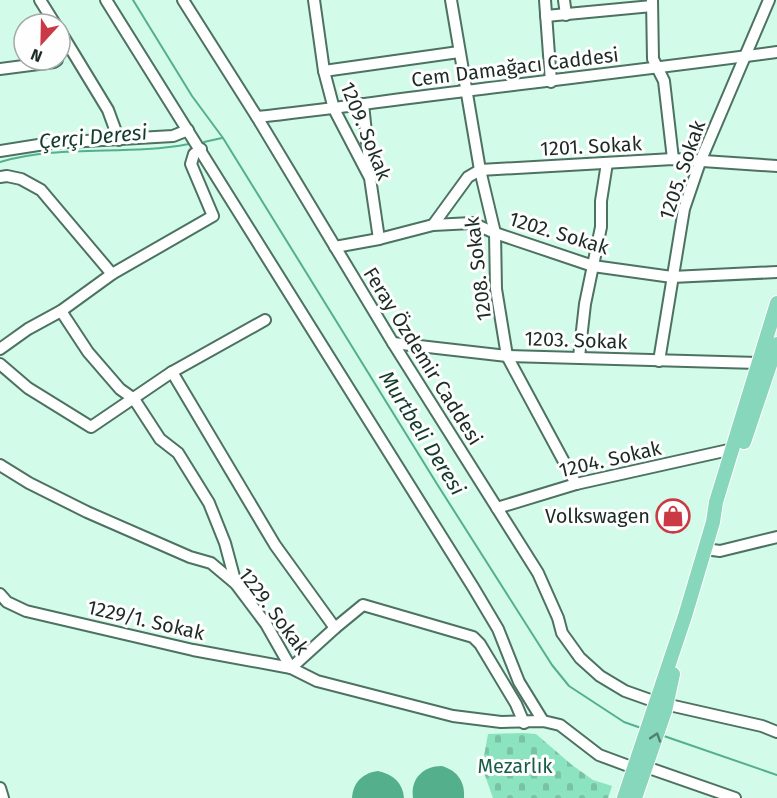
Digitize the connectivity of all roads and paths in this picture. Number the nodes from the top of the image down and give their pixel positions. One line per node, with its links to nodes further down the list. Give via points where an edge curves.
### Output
1 (106, 0): 22 (street)
2 (183, 0): 21 (street, Feray Özdemir Caddesi)
3 (314, 0): 16 (street, 1209. Sokak)
4 (451, 0): 12 (street, 1208. Sokak)
5 (545, 0): 10 (street)
6 (564, 0): 9 (street)
7 (769, 0): 14 (street, 1205. Sokak)
8 (652, 3): 9 (street); 15 (street, via 653,59)
9 (566, 15): 10 (street)
10 (546, 16): 17 (street)
11 (73, 52): 23 (street, via 108,110)
12 (459, 52): 16 (street); 18 (street, 1208. Sokak)
13 (777, 52): 14 (street, Cem Damağacı Caddesi)
14 (745, 56): 15 (street, Cem Damağacı Caddesi); 27 (street, 1205. Sokak)
15 (657, 69): 17 (street, Cem Damağacı Caddesi); 26 (street, via 664,81)
16 (324, 70): 20 (street, 1209. Sokak)
17 (551, 82): 18 (street, Cem Damağacı Caddesi)
18 (465, 91): 19 (street, Cem Damağacı Caddesi); 30 (street, 1208. Sokak)
19 (363, 104): 20 (street, Cem Damağacı Caddesi); 32 (street)
20 (334, 110): 21 (street, Cem Damağacı Caddesi); 32 (street, 1209. Sokak)
21 (257, 117): 36 (street, Feray Özdemir Caddesi)
22 (188, 130): 23 (street, via 173,136); 24 (street)
23 (119, 140): 25 (street, via 51,143)
24 (201, 149): 39 (street, via 194,154 191,164 213,216); 66 (street, via 498,629 519,682)
25 (0, 151)
26 (673, 159): 27 (street, 1201. Sokak); 28 (street, 1201. Sokak)
27 (700, 162): 29 (street, 1201. Sokak); 40 (street, 1205. Sokak, via 684,209)
28 (608, 163): 30 (street, 1201. Sokak); 37 (street)
29 (777, 166)
30 (480, 170): 33 (street, via 468,177); 34 (street, 1208. Sokak)
31 (0, 177): 39 (street, via 21,179 41,190)
32 (370, 178): 35 (street, 1209. Sokak)
33 (433, 225): 34 (street, 1202. Sokak, via 472,223); 35 (street, 1202. Sokak)
34 (495, 233): 37 (street, 1202. Sokak); 47 (street, 1208. Sokak, via 496,289)
35 (379, 239): 36 (street, 1202. Sokak)
36 (335, 247): 44 (street, Feray Özdemir Caddesi)
37 (593, 266): 40 (street, 1202. Sokak); 48 (street)
38 (777, 272): 40 (street, 1202. Sokak)
39 (112, 274): 42 (street)
40 (672, 277): 49 (street, 1205. Sokak)
41 (777, 303): 45 (main road)
42 (61, 311): 46 (street); 53 (street, via 88,352 120,389)
43 (265, 320): 52 (street)
44 (393, 344): 47 (street, 1203. Sokak); 57 (street, Feray Özdemir Caddesi)
45 (773, 347): 51 (main road)
46 (0, 349)
47 (507, 356): 48 (street, 1203. Sokak); 56 (street, 1208. Sokak)
48 (579, 357): 49 (street, 1203. Sokak)
49 (659, 360): 51 (street, 1203. Sokak)
50 (0, 364): 53 (street, via 28,388 91,427)
51 (769, 364): 54 (main road); 58 (main road, via 723,505)
52 (172, 372): 53 (street); 63 (street, via 275,545)
53 (134, 399): 61 (street, via 160,439 178,453 209,503)
54 (733, 449): 56 (street, 1204. Sokak); 58 (main road)
55 (0, 465): 61 (street, 1229. Sokak, via 87,512 190,557 211,562)
56 (576, 484): 57 (street, 1204. Sokak)
57 (497, 508): 65 (street, Feray Özdemir Caddesi, via 538,573 562,633 580,658 625,691)
58 (713, 522): 60 (main road)
59 (777, 537): 60 (street, via 720,551)
60 (705, 549): 65 (main road)
61 (236, 584): 64 (street, 1229. Sokak, via 266,624)
62 (0, 594): 64 (street, 1229/1. Sokak, via 26,611 193,650)
63 (335, 627): 64 (street); 67 (street, via 363,605 474,637)
64 (291, 668): 67 (street, 1229. Sokak, via 317,681 453,716)
65 (660, 706): 68 (street, Feray Özdemir Caddesi); 69 (main road)
66 (543, 721): 67 (street, 1229. Sokak); 69 (street, 1229. Sokak, via 560,725 599,755)
67 (524, 723)
68 (777, 732)
69 (641, 765): 72 (main road); 73 (main road); 74 (street, 1229. Sokak)
70 (0, 788): 71 (street)
71 (3, 798)
72 (624, 798)
73 (635, 798)
74 (735, 798)

